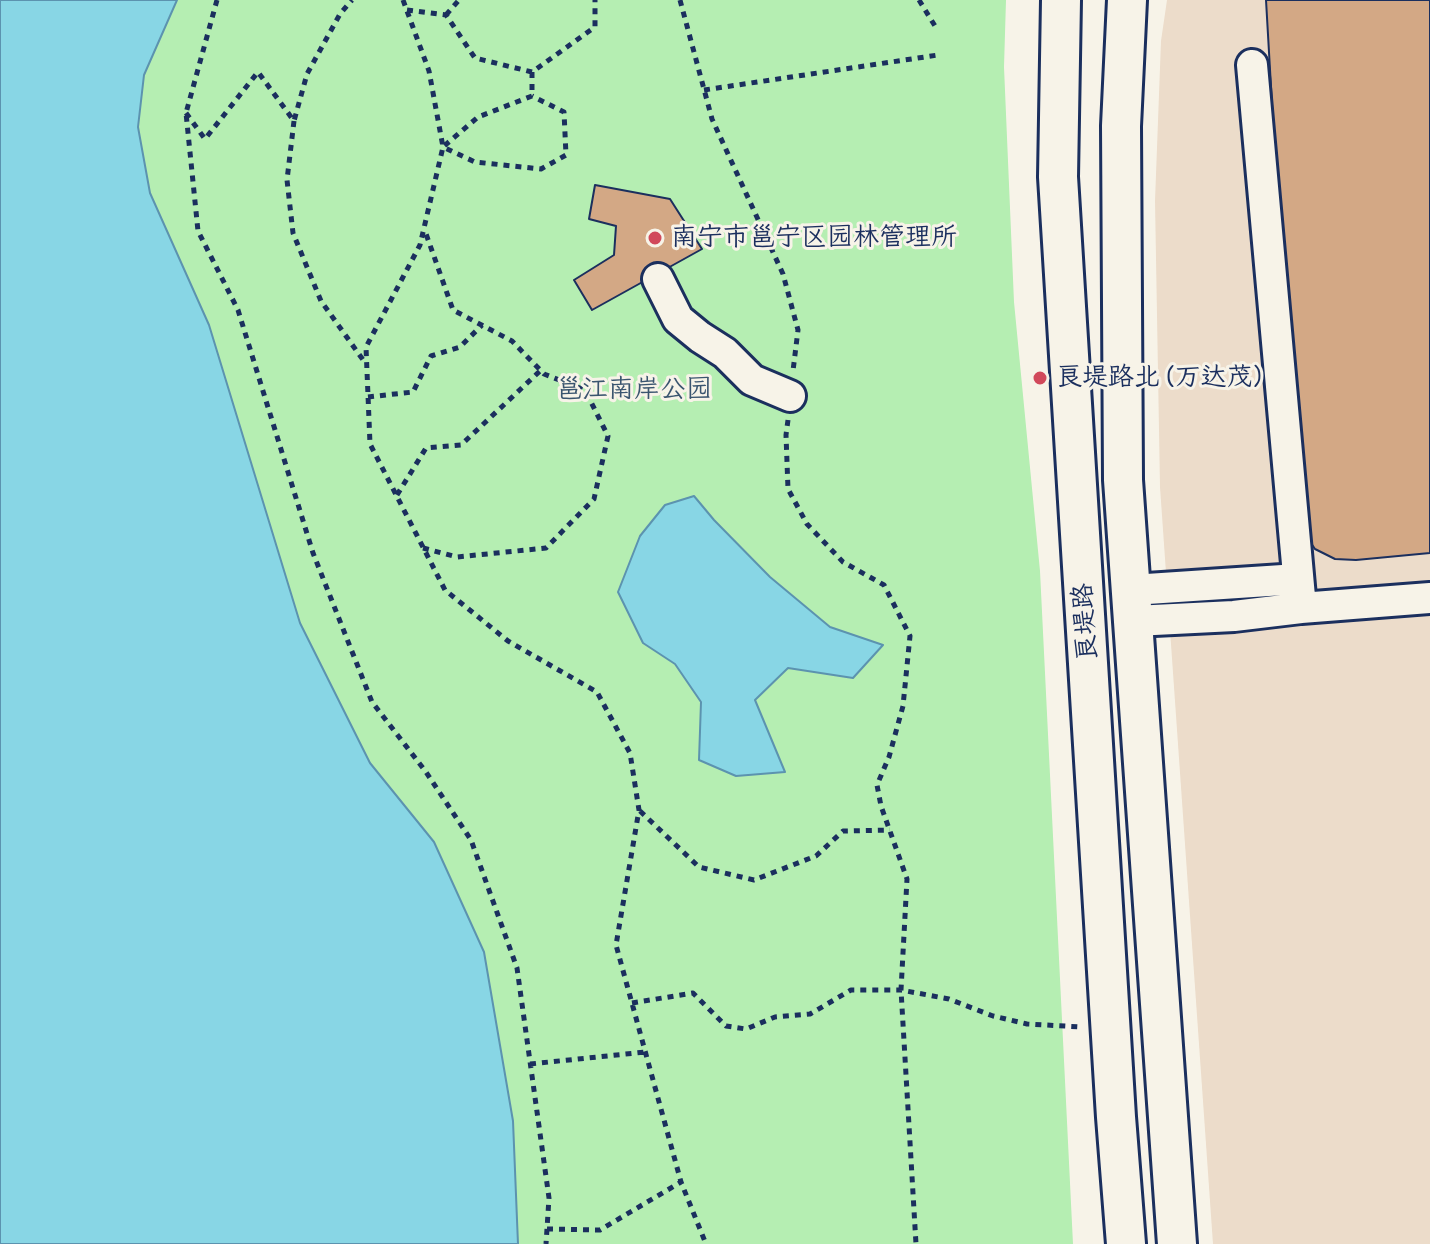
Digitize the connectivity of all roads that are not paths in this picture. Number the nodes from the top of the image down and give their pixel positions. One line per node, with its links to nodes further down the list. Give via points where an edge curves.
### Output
1 (1061, 0): 10 (main road, 良堤路, via 1058,177)
2 (1127, 0): 8 (main road, 良堤路, via 1121,126 1123,480)
3 (1252, 65): 6 (lane)
4 (658, 279): 5 (lane, via 678,319 752,380)
5 (790, 396)
6 (1299, 594): 7 (lane); 8 (lane, via 1234,616)
7 (1430, 598)
8 (1133, 606): 9 (main road, 良堤路)
9 (1168, 1111): 10 (main road); 12 (main road, 良堤路)
10 (1116, 1117): 11 (main road, 良堤路)
11 (1126, 1244)
12 (1177, 1244)

